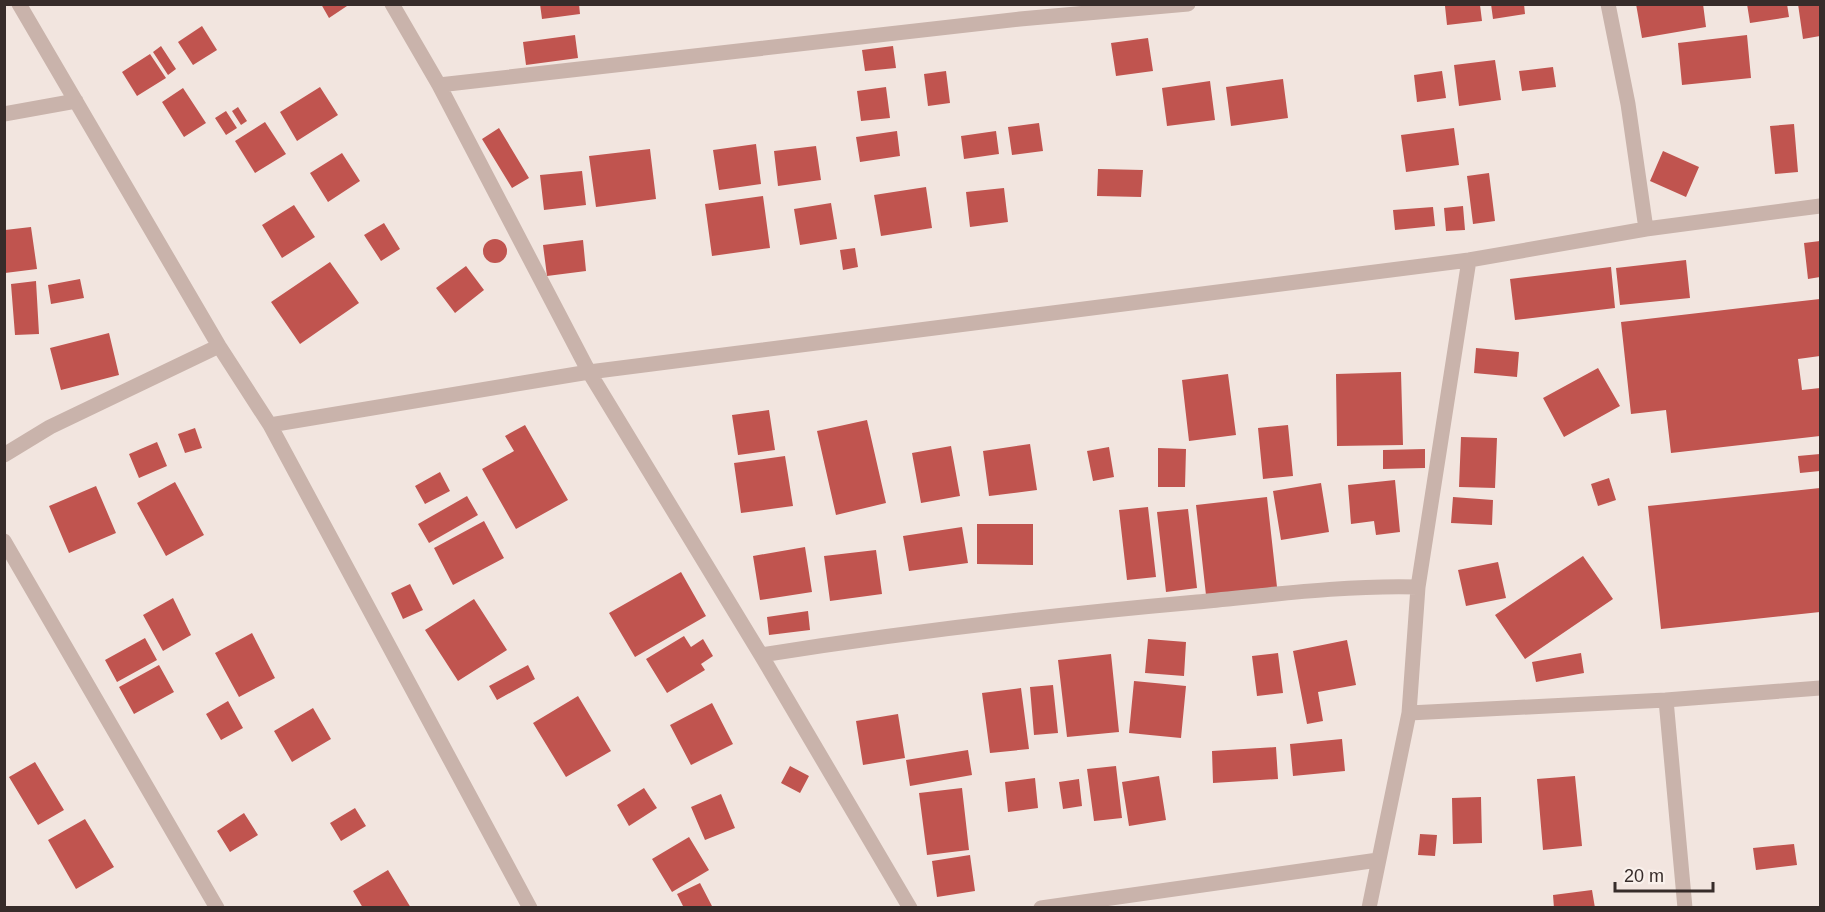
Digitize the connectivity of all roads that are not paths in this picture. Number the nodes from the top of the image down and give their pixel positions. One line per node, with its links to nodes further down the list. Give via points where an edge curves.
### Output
1 (19, 4): 7 (street)
2 (392, 4): 6 (street)
3 (1188, 4): 5 (street)
4 (1608, 4): 10 (street, via 1628,104)
5 (1019, 12): 6 (street)
6 (439, 85): 13 (street)
7 (76, 101): 8 (street); 12 (street)
8 (4, 114)
9 (1821, 206): 10 (street)
10 (1646, 229): 11 (street)
11 (1469, 260): 13 (street); 17 (street)
12 (219, 346): 14 (street); 15 (street, via 50,427)
13 (589, 372): 14 (street); 18 (street)
14 (270, 425): 24 (street)
15 (4, 455)
16 (4, 541): 23 (street)
17 (1418, 587): 18 (street, via 1294,591 986,623); 21 (street)
18 (761, 655): 25 (street)
19 (1821, 688): 20 (street)
20 (1666, 700): 21 (street); 28 (street)
21 (1409, 713): 22 (street)
22 (1378, 860): 26 (street); 27 (street)
23 (217, 908)
24 (530, 908)
25 (910, 908)
26 (1041, 908)
27 (1369, 908)
28 (1685, 908)

